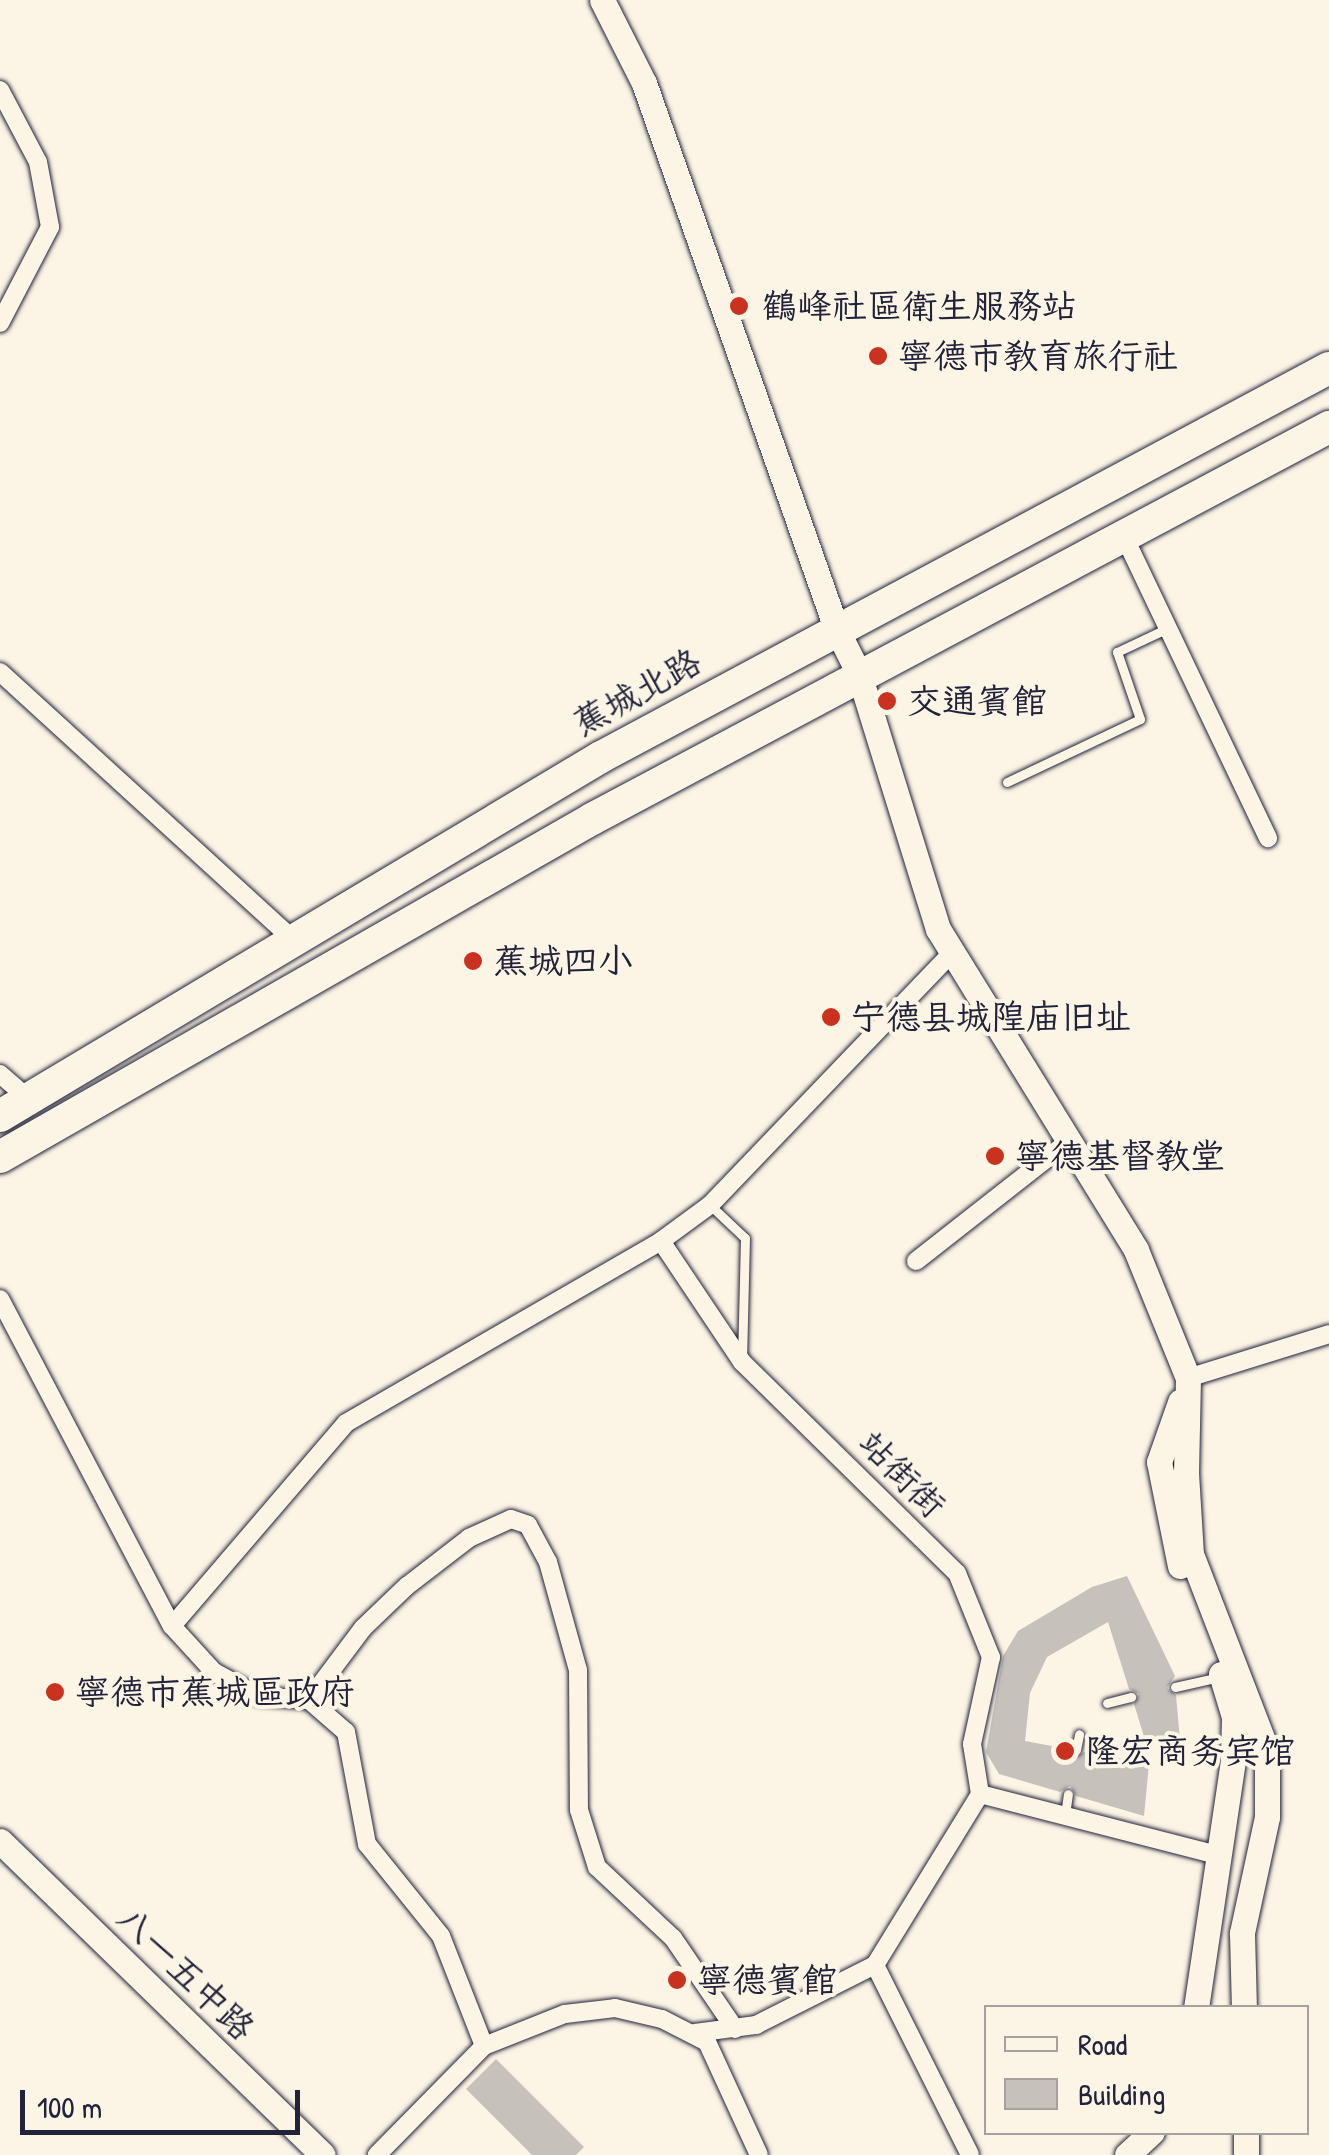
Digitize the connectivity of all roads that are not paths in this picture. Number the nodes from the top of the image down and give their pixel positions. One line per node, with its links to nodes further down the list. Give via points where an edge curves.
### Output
1 (602, 0): 7 (street, via 644,83)
2 (0, 90): 3 (street, via 38,162 50,227)
3 (0, 323)
4 (1329, 368): 7 (highway, 蕉城北路)
5 (1329, 427): 6 (highway)
6 (1123, 534): 8 (street); 10 (highway)
7 (836, 628): 10 (street); 13 (highway, 蕉城北路, via 601,757)
8 (1168, 628): 11 (lane, via 1117,652 1140,719); 12 (street)
9 (0, 672): 13 (street)
10 (859, 674): 14 (street, via 938,930); 19 (highway)
11 (1008, 782)
12 (1268, 838)
13 (293, 940): 16 (highway, 蕉城北路)
14 (952, 952): 18 (street); 20 (street)
15 (0, 1074): 16 (street)
16 (28, 1098): 17 (highway, 蕉城北路)
17 (0, 1116)
18 (1068, 1142): 22 (street); 26 (street, via 1136,1250)
19 (0, 1158)
20 (710, 1205): 21 (street); 25 (lane, via 745,1238)
21 (661, 1240): 25 (street, 站街街); 27 (street, via 346,1422)
22 (916, 1261)
23 (0, 1299): 27 (street)
24 (1329, 1334): 26 (street)
25 (742, 1362): 35 (street, 站街街, via 957,1573 992,1657 972,1744)
26 (1188, 1378): 28 (street, via 1159,1462 1178,1562); 42 (street, via 1192,1554 1268,1751 1267,1817 1242,1934)
27 (172, 1626): 31 (street, via 214,1672 243,1688 258,1696)
28 (1222, 1676): 29 (lane); 39 (street, via 1234,1717 1233,1759)
29 (1176, 1686)
30 (1132, 1696): 32 (lane)
31 (310, 1700): 43 (street, via 363,1628 407,1586 469,1538 511,1519 528,1525 548,1562 578,1670 578,1810 597,1867 673,1938); 45 (street, via 346,1732 367,1844 441,1936)
32 (1107, 1703)
33 (1078, 1734): 34 (lane)
34 (1076, 1750)
35 (980, 1794): 37 (street); 40 (street)
36 (1068, 1794): 37 (lane)
37 (1065, 1816): 39 (street)
38 (0, 1841): 47 (street, 八一五中路)
39 (1217, 1855): 41 (street)
40 (874, 1965): 43 (street, via 756,2025); 50 (street)
41 (1196, 2005)
42 (1244, 2005)
43 (735, 2029): 44 (street)
44 (695, 2034): 45 (street, via 662,2018 614,2008 565,2014); 49 (street, via 707,2042)
45 (484, 2046): 48 (street)
46 (1149, 2135): 51 (street)
47 (323, 2155)
48 (377, 2155)
49 (759, 2155)
50 (970, 2155)
51 (1127, 2155)

